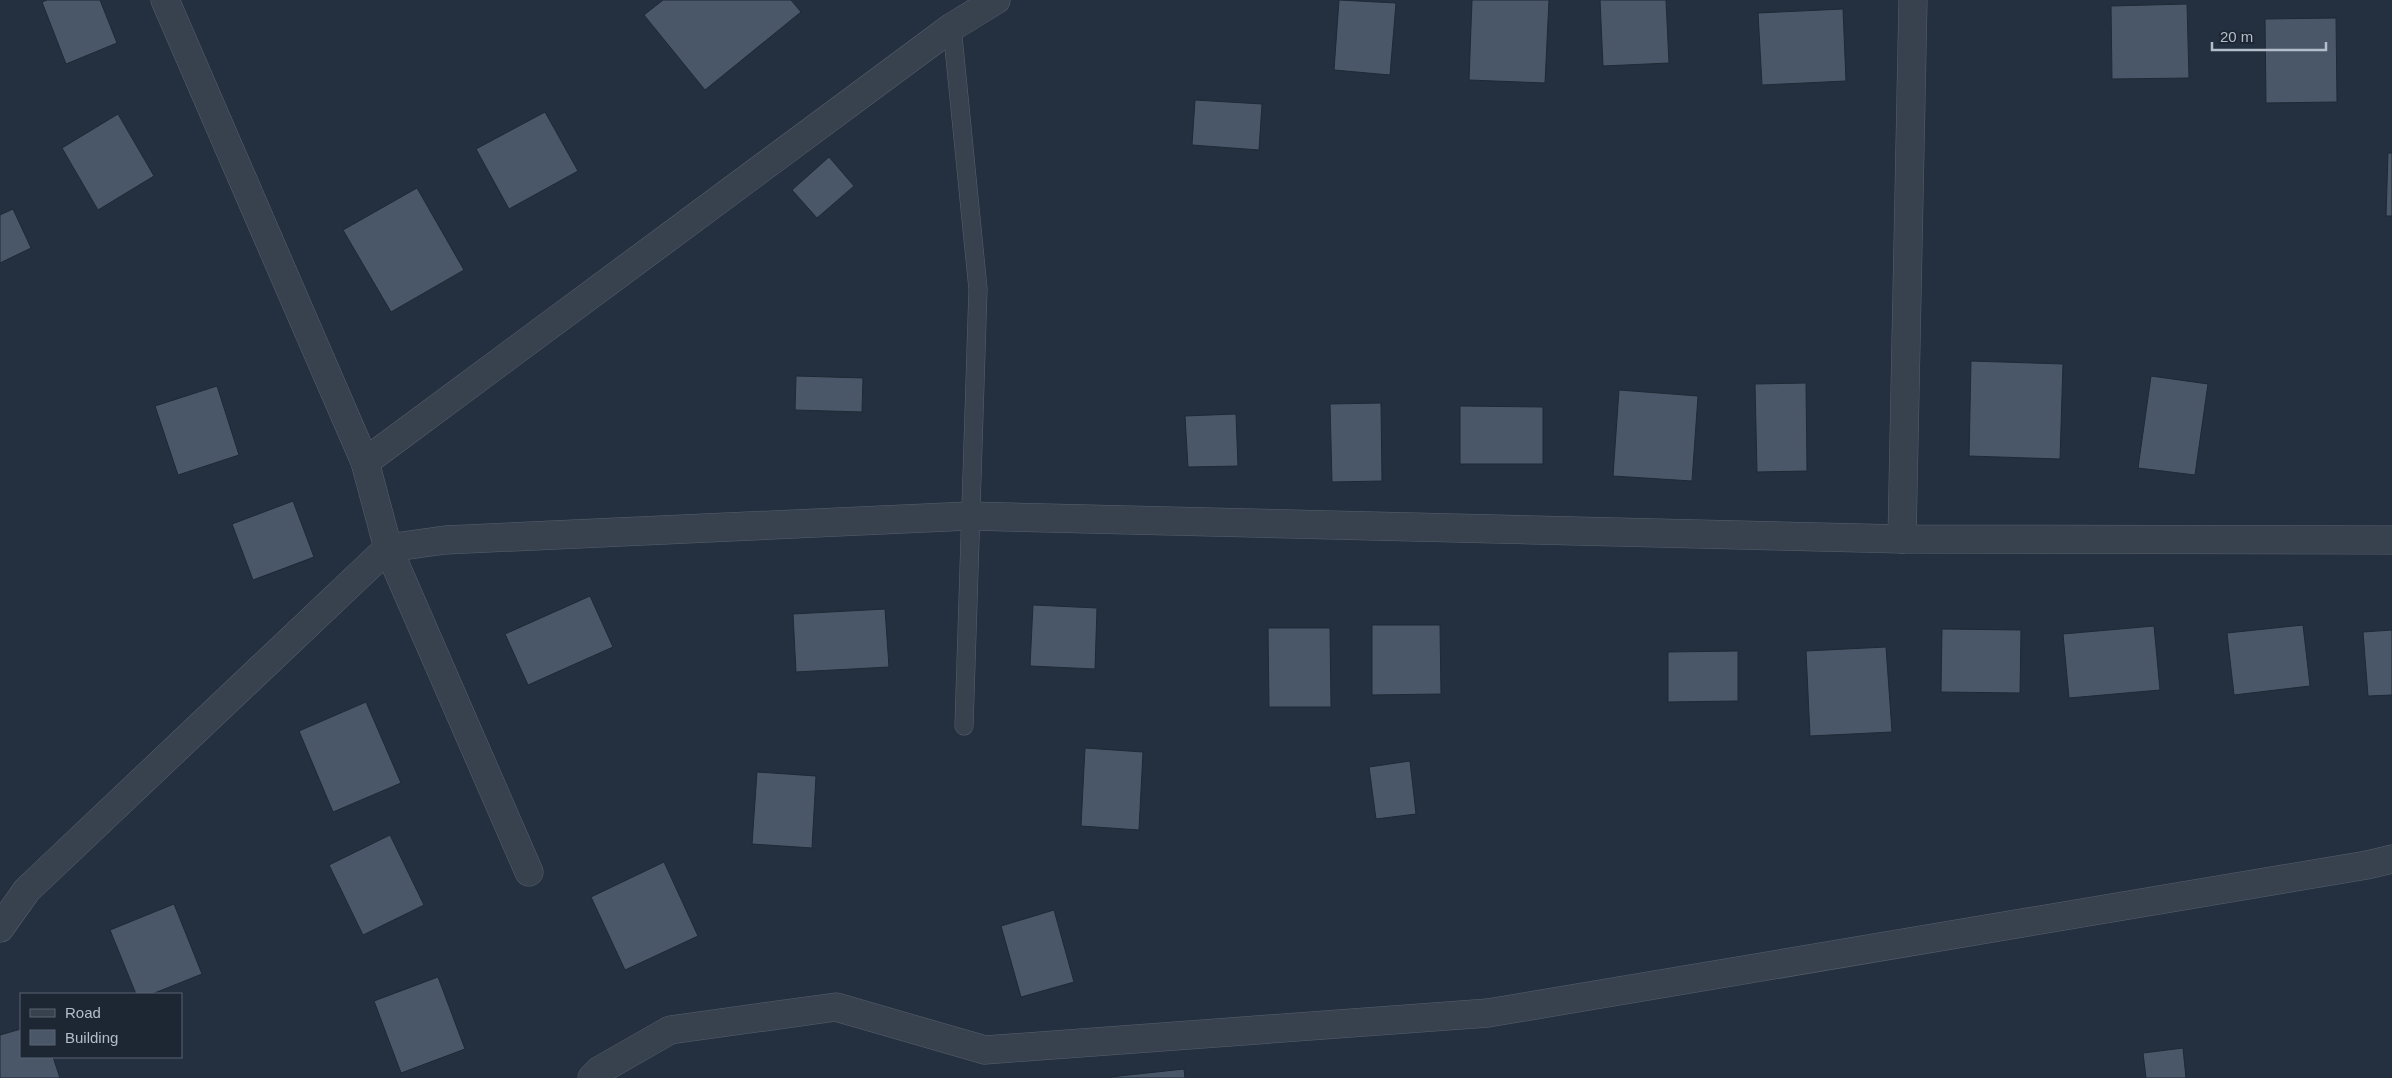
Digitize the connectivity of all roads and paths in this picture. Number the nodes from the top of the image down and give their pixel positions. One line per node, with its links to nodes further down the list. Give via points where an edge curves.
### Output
1 (165, 0): 5 (street)
2 (996, 0): 4 (street)
3 (1913, 0): 7 (street)
4 (952, 27): 5 (street); 6 (lane, via 978,289)
5 (365, 462): 9 (street)
6 (970, 516): 7 (street); 9 (street, via 445,540); 10 (lane)
7 (1902, 539): 8 (street)
8 (2392, 540)
9 (388, 548): 12 (street); 13 (street, via 27,890)
10 (964, 726)
11 (2392, 859): 14 (street, via 2348,869 1488,1012 985,1050 836,1006 670,1030 600,1070)
12 (529, 872)
13 (0, 928)
14 (592, 1078)

